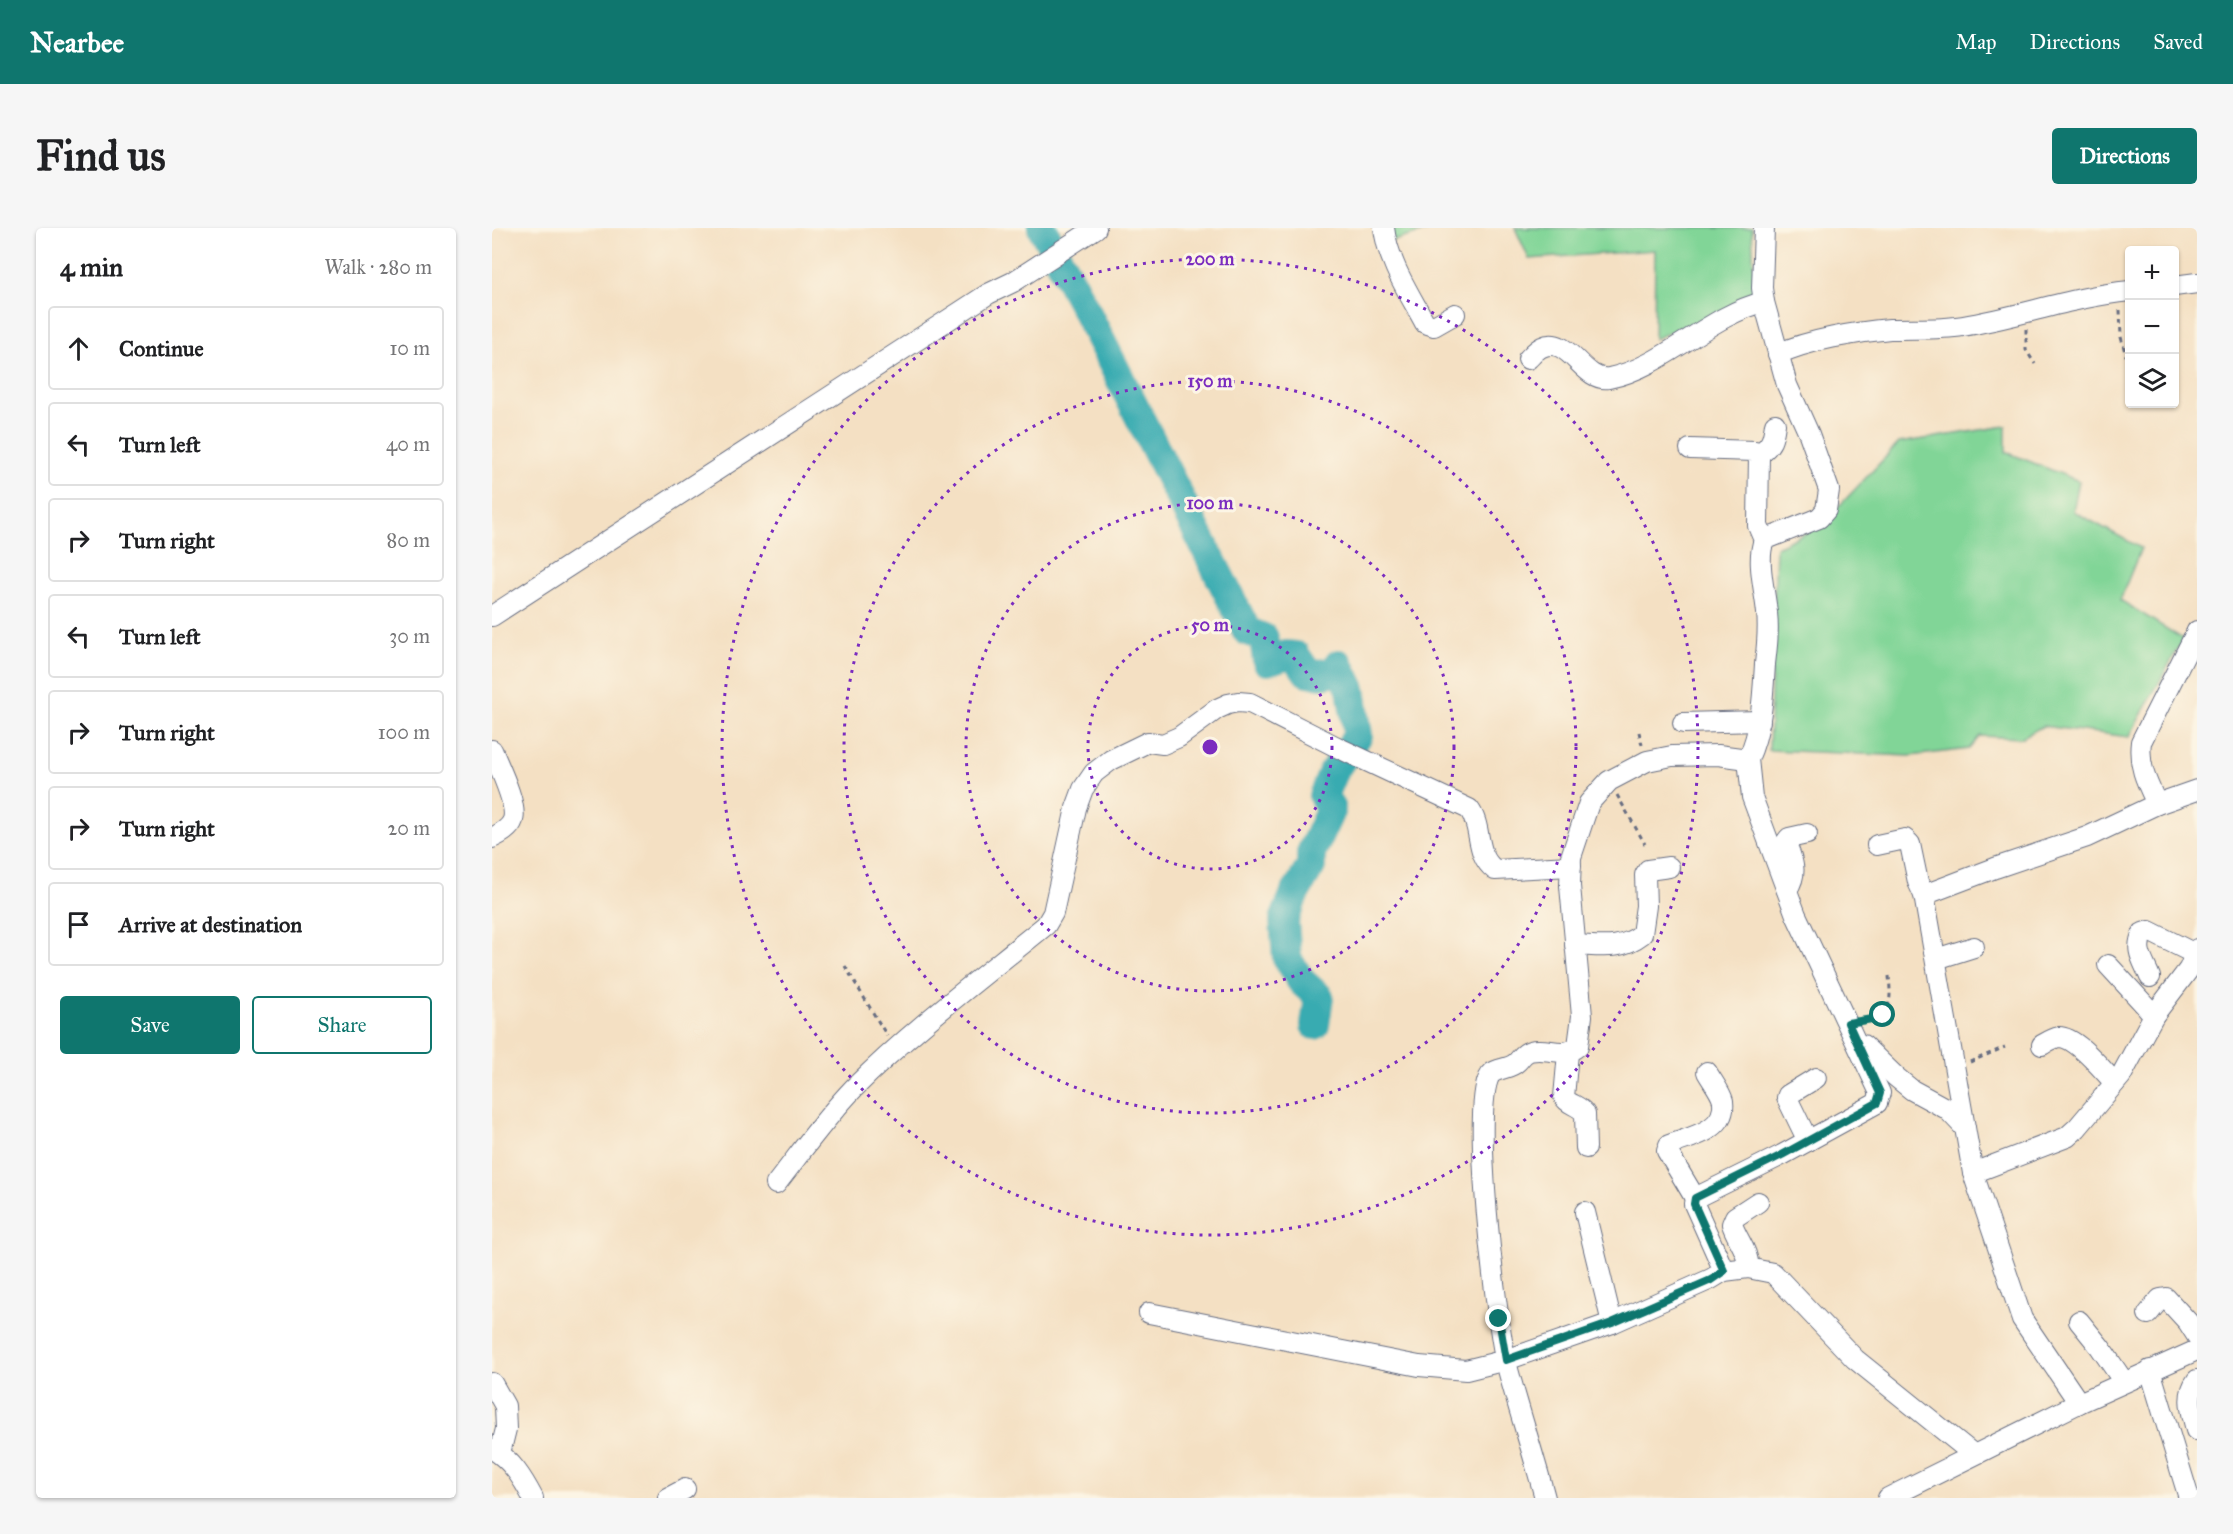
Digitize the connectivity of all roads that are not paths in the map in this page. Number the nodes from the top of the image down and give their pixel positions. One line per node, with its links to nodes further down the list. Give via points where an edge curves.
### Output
1 (1096, 228): 15 (street)
2 (1384, 228): 8 (street, via 1386,245 1425,323 1434,326)
3 (1764, 228): 7 (street)
4 (2197, 283): 5 (street)
5 (2179, 285)
6 (2125, 291): 9 (street, via 2077,298 1962,327 1875,331 1808,343)
7 (1764, 302): 9 (street); 10 (street, via 1743,307 1633,370 1605,379 1594,375 1561,347 1542,347)
8 (1455, 314)
9 (1778, 354): 14 (street, via 1829,490 1826,510 1819,519)
10 (1528, 358)
11 (1775, 424): 13 (street, via 1770,447)
12 (1690, 449): 13 (street)
13 (1759, 454): 14 (street, via 1758,526)
14 (1764, 540): 17 (street, via 1761,561 1768,627)
15 (492, 616)
16 (2197, 631): 22 (street, via 2141,742 2143,773)
17 (1760, 721): 18 (street); 20 (street)
18 (1683, 723)
19 (492, 750): 24 (street, via 514,815 509,827)
20 (1748, 759): 26 (street, via 1672,756 1647,761 1609,780 1589,803); 28 (street, via 1752,797)
21 (2197, 790): 22 (street)
22 (2157, 804): 29 (street, via 2087,837)
23 (1807, 834): 28 (street, via 1786,842 1795,873)
24 (492, 838)
25 (1877, 844): 29 (street, via 1905,839 1911,844)
26 (1571, 866): 30 (street); 47 (street, via 1495,870 1487,864 1480,849 1476,817 1469,809 1250,703 1228,704 1179,737 1163,744 1148,742 1094,773 1076,808 1053,913 1046,925 854,1088)
27 (1669, 867): 30 (street, via 1645,874 1642,934 1630,943 1609,947)
28 (1787, 890): 37 (street)
29 (1924, 895): 33 (street)
30 (1575, 945): 39 (street, via 1581,1032 1578,1046)
31 (1974, 947): 33 (street)
32 (2196, 951): 35 (street, via 2150,931 2143,933 2138,949); 36 (street, via 2189,969)
33 (1936, 959): 43 (street)
34 (2108, 965): 36 (street)
35 (2150, 977)
36 (2154, 1015): 42 (street)
37 (1858, 1042): 43 (street, via 1912,1090 1947,1109); 44 (street, via 1880,1098)
38 (2042, 1045): 42 (street, via 2057,1037 2067,1038)
39 (1568, 1053): 45 (street, via 1564,1097 1585,1114); 59 (street, via 1524,1053 1510,1067 1492,1073 1487,1081 1482,1128 1484,1182)
40 (1707, 1072): 48 (street, via 1723,1100 1722,1116 1713,1127 1669,1145 1667,1151)
41 (1816, 1078): 44 (street, via 1787,1098)
42 (2115, 1083): 46 (street, via 2067,1137)
43 (1965, 1128): 46 (street)
44 (1808, 1141): 48 (street)
45 (1586, 1148)
46 (1973, 1173): 64 (street, via 2022,1319)
47 (776, 1184)
48 (1695, 1198): 52 (street, via 1694,1204)
49 (1758, 1202): 51 (street, via 1731,1224 1749,1260)
50 (1585, 1212): 56 (street)
51 (1748, 1268): 52 (street); 67 (street, via 1773,1273 1855,1359)
52 (1724, 1271): 56 (street)
53 (1149, 1313): 59 (street, via 1419,1366 1466,1370)
54 (2148, 1314): 57 (street, via 2160,1299 2166,1298)
55 (2079, 1321): 62 (street)
56 (1612, 1323): 59 (street)
57 (2197, 1336)
58 (2197, 1350): 60 (street)
59 (1506, 1360): 69 (street)
60 (2150, 1370): 62 (street); 71 (street)
61 (2197, 1380): 65 (street, via 2189,1390)
62 (2124, 1382): 64 (street)
63 (492, 1383): 66 (street, via 505,1406 506,1429)
64 (2079, 1403): 67 (street)
65 (2196, 1430)
66 (496, 1451): 68 (street, via 521,1476)
67 (1973, 1454): 70 (street)
68 (533, 1498)
69 (1545, 1498)
70 (1888, 1498)
71 (2189, 1498)

